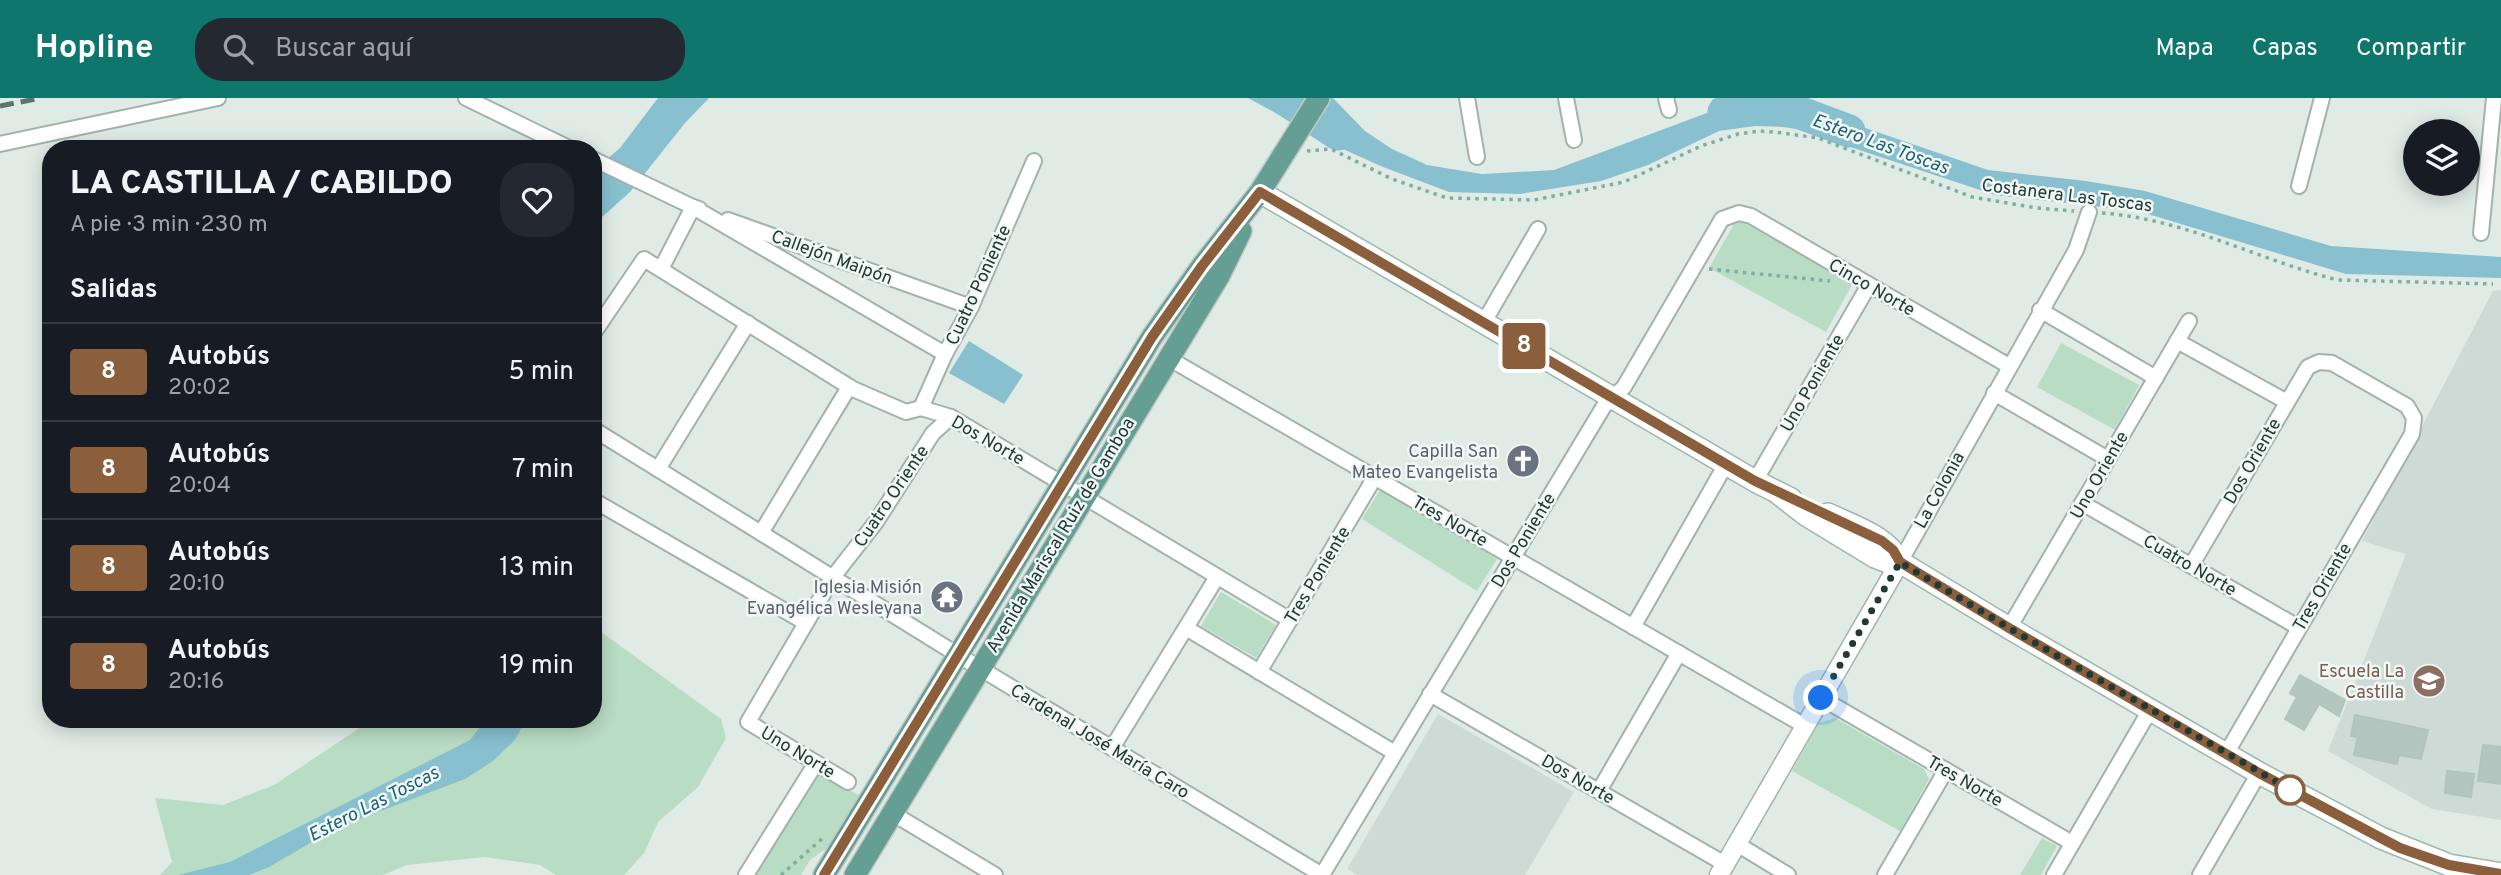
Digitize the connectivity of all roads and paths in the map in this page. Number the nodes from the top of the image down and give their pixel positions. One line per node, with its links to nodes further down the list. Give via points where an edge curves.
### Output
1 (218, 98): 10 (street)
2 (466, 98): 8 (street)
3 (1467, 98): 12 (street)
4 (1566, 98): 9 (street)
5 (2322, 98): 15 (street)
6 (2494, 98): 21 (street)
7 (1319, 99): 11 (main road, Avenida Mariscal Ruiz de Gamboa)
8 (552, 140)
9 (1574, 140)
10 (0, 144)
11 (1287, 150): 16 (main road, Avenida Mariscal Ruiz de Gamboa); 18 (path, Costanera Las Toscas, via 1331,149 1392,179 1447,198 1534,200 1624,182 1738,134 1783,132 1818,138 1972,197)
12 (1477, 157)
13 (1034, 161): 26 (street, Cuatro Poniente)
14 (602, 163): 17 (street, Callejón Maipón)
15 (2299, 186)
16 (1260, 192): 30 (main road); 34 (main road, Avenida Mariscal Ruiz de Gamboa, via 1219,276); 50 (main road, Avenida Mariscal Ruiz de Gamboa, via 1152,337)
17 (693, 207): 23 (street); 26 (street, Callejón Maipón); 33 (street, Callejón Maipón)
18 (2089, 212): 24 (path, Costanera Las Toscas, via 2147,218 2338,280); 27 (street, La Colonia, via 2076,250)
19 (1733, 213): 22 (street, Dos Poniente, via 1722,219); 25 (street, Cinco Norte, via 1751,216)
20 (1538, 229): 30 (street)
21 (2481, 233)
22 (1693, 268): 25 (path); 39 (street, Dos Poniente, via 1624,387)
23 (661, 269): 28 (street, Dos Norte, via 644,259); 31 (street, Dos Norte)
24 (2493, 284)
25 (1869, 285): 35 (street, Cinco Norte); 49 (street, Uno Poniente)
26 (971, 307): 33 (street, Cuatro Poniente)
27 (2040, 310): 35 (street, La Colonia); 36 (street)
28 (602, 321)
29 (2189, 321): 32 (street, Uno Oriente)
30 (1483, 322): 39 (main road)
31 (748, 323): 37 (street, Dos Norte); 47 (street)
32 (2178, 341): 36 (street, Uno Oriente); 40 (street)
33 (945, 354): 41 (street, Cuatro Poniente)
34 (1168, 358): 48 (street, Tres Norte); 51 (main road, Avenida Mariscal Ruiz de Gamboa)
35 (2009, 366): 38 (street, La Colonia)
36 (2156, 378): 45 (street, Uno Oriente)
37 (849, 387): 41 (street, Dos Norte, via 906,412); 54 (street)
38 (1994, 393): 45 (street); 56 (street, La Colonia)
39 (1613, 398): 46 (main road); 55 (street, Dos Poniente)
40 (2287, 402): 43 (street, Dos Oriente, via 2308,367 2332,363 2407,406); 57 (street, Dos Oriente)
41 (921, 408): 42 (street, Dos Norte)
42 (951, 417): 50 (street, Dos Norte); 58 (street, Cuatro Oriente, via 933,433 876,523)
43 (2414, 418): 63 (street, Tres Oriente, via 2412,434)
44 (602, 435): 47 (street, Cardenal José María Caro)
45 (2108, 459): 52 (street, Uno Oriente)
46 (1726, 464): 49 (main road); 62 (street)
47 (658, 469): 54 (street, Cardenal José María Caro)
48 (1374, 477): 55 (street, Tres Norte); 60 (street, Tres Poniente)
49 (1755, 481): 56 (main road, via 1875,556)
50 (1062, 484): 51 (street, Dos Norte); 67 (main road, Avenida Mariscal Ruiz de Gamboa)
51 (1083, 497): 59 (street, Dos Norte); 68 (main road, Avenida Mariscal Ruiz de Gamboa)
52 (2082, 503): 57 (street, Cuatro Norte); 65 (street, Uno Oriente)
53 (602, 505): 61 (street)
54 (761, 533): 58 (street, Cardenal José María Caro)
55 (1513, 557): 62 (street, Tres Norte); 70 (street, Dos Poniente)
56 (1900, 562): 65 (main road); 71 (street, La Colonia)
57 (2191, 566): 63 (street, Cuatro Norte)
58 (833, 577): 61 (street); 67 (street, Cardenal José María Caro)
59 (1217, 577): 60 (street, Dos Norte); 64 (street)
60 (1290, 620): 69 (street, Tres Poniente)
61 (806, 623): 77 (street, Uno Norte, via 748,722)
62 (1633, 627): 66 (street, Tres Norte)
63 (2298, 627): 76 (street, Tres Oriente)
64 (1186, 628): 69 (street); 74 (street)
65 (2009, 628): 72 (main road)
66 (1679, 653): 73 (street, Tres Norte); 81 (street)
67 (958, 655): 68 (street, Cardenal José María Caro); 91 (main road, Avenida Mariscal Ruiz de Gamboa)
68 (980, 668): 74 (street, Cardenal José María Caro); 82 (main road, Avenida Mariscal Ruiz de Gamboa)
69 (1259, 672): 75 (street)
70 (1430, 694): 75 (street, Dos Poniente); 81 (street, Dos Norte)
71 (1821, 698): 73 (street, La Colonia); 78 (street, Tres Norte)
72 (2150, 710): 76 (main road); 84 (street)
73 (1805, 726): 85 (street, La Colonia)
74 (1112, 748): 94 (street, Cardenal José María Caro)
75 (1395, 753): 94 (street, Dos Poniente)
76 (2226, 754): 79 (main road)
77 (816, 763): 80 (street, Uno Norte); 89 (street)
78 (1946, 770): 84 (street, Tres Norte); 96 (street)
79 (2259, 773): 86 (main road); 98 (street)
80 (848, 782)
81 (1599, 791): 87 (street, Dos Norte)
82 (892, 813): 92 (main road, Avenida Mariscal Ruiz de Gamboa); 93 (street)
83 (827, 834): 90 (path)
84 (2072, 843): 97 (street)
85 (1737, 844): 87 (street, La Colonia); 95 (street)
86 (2431, 867): 88 (main road, via 2449,865)
87 (1722, 870)
88 (2501, 874)
89 (746, 875)
90 (781, 875)
91 (824, 875)
92 (855, 875)
93 (995, 875)
94 (1322, 875)
95 (1788, 875)
96 (1885, 875)
97 (2054, 875)
98 (2200, 875)

